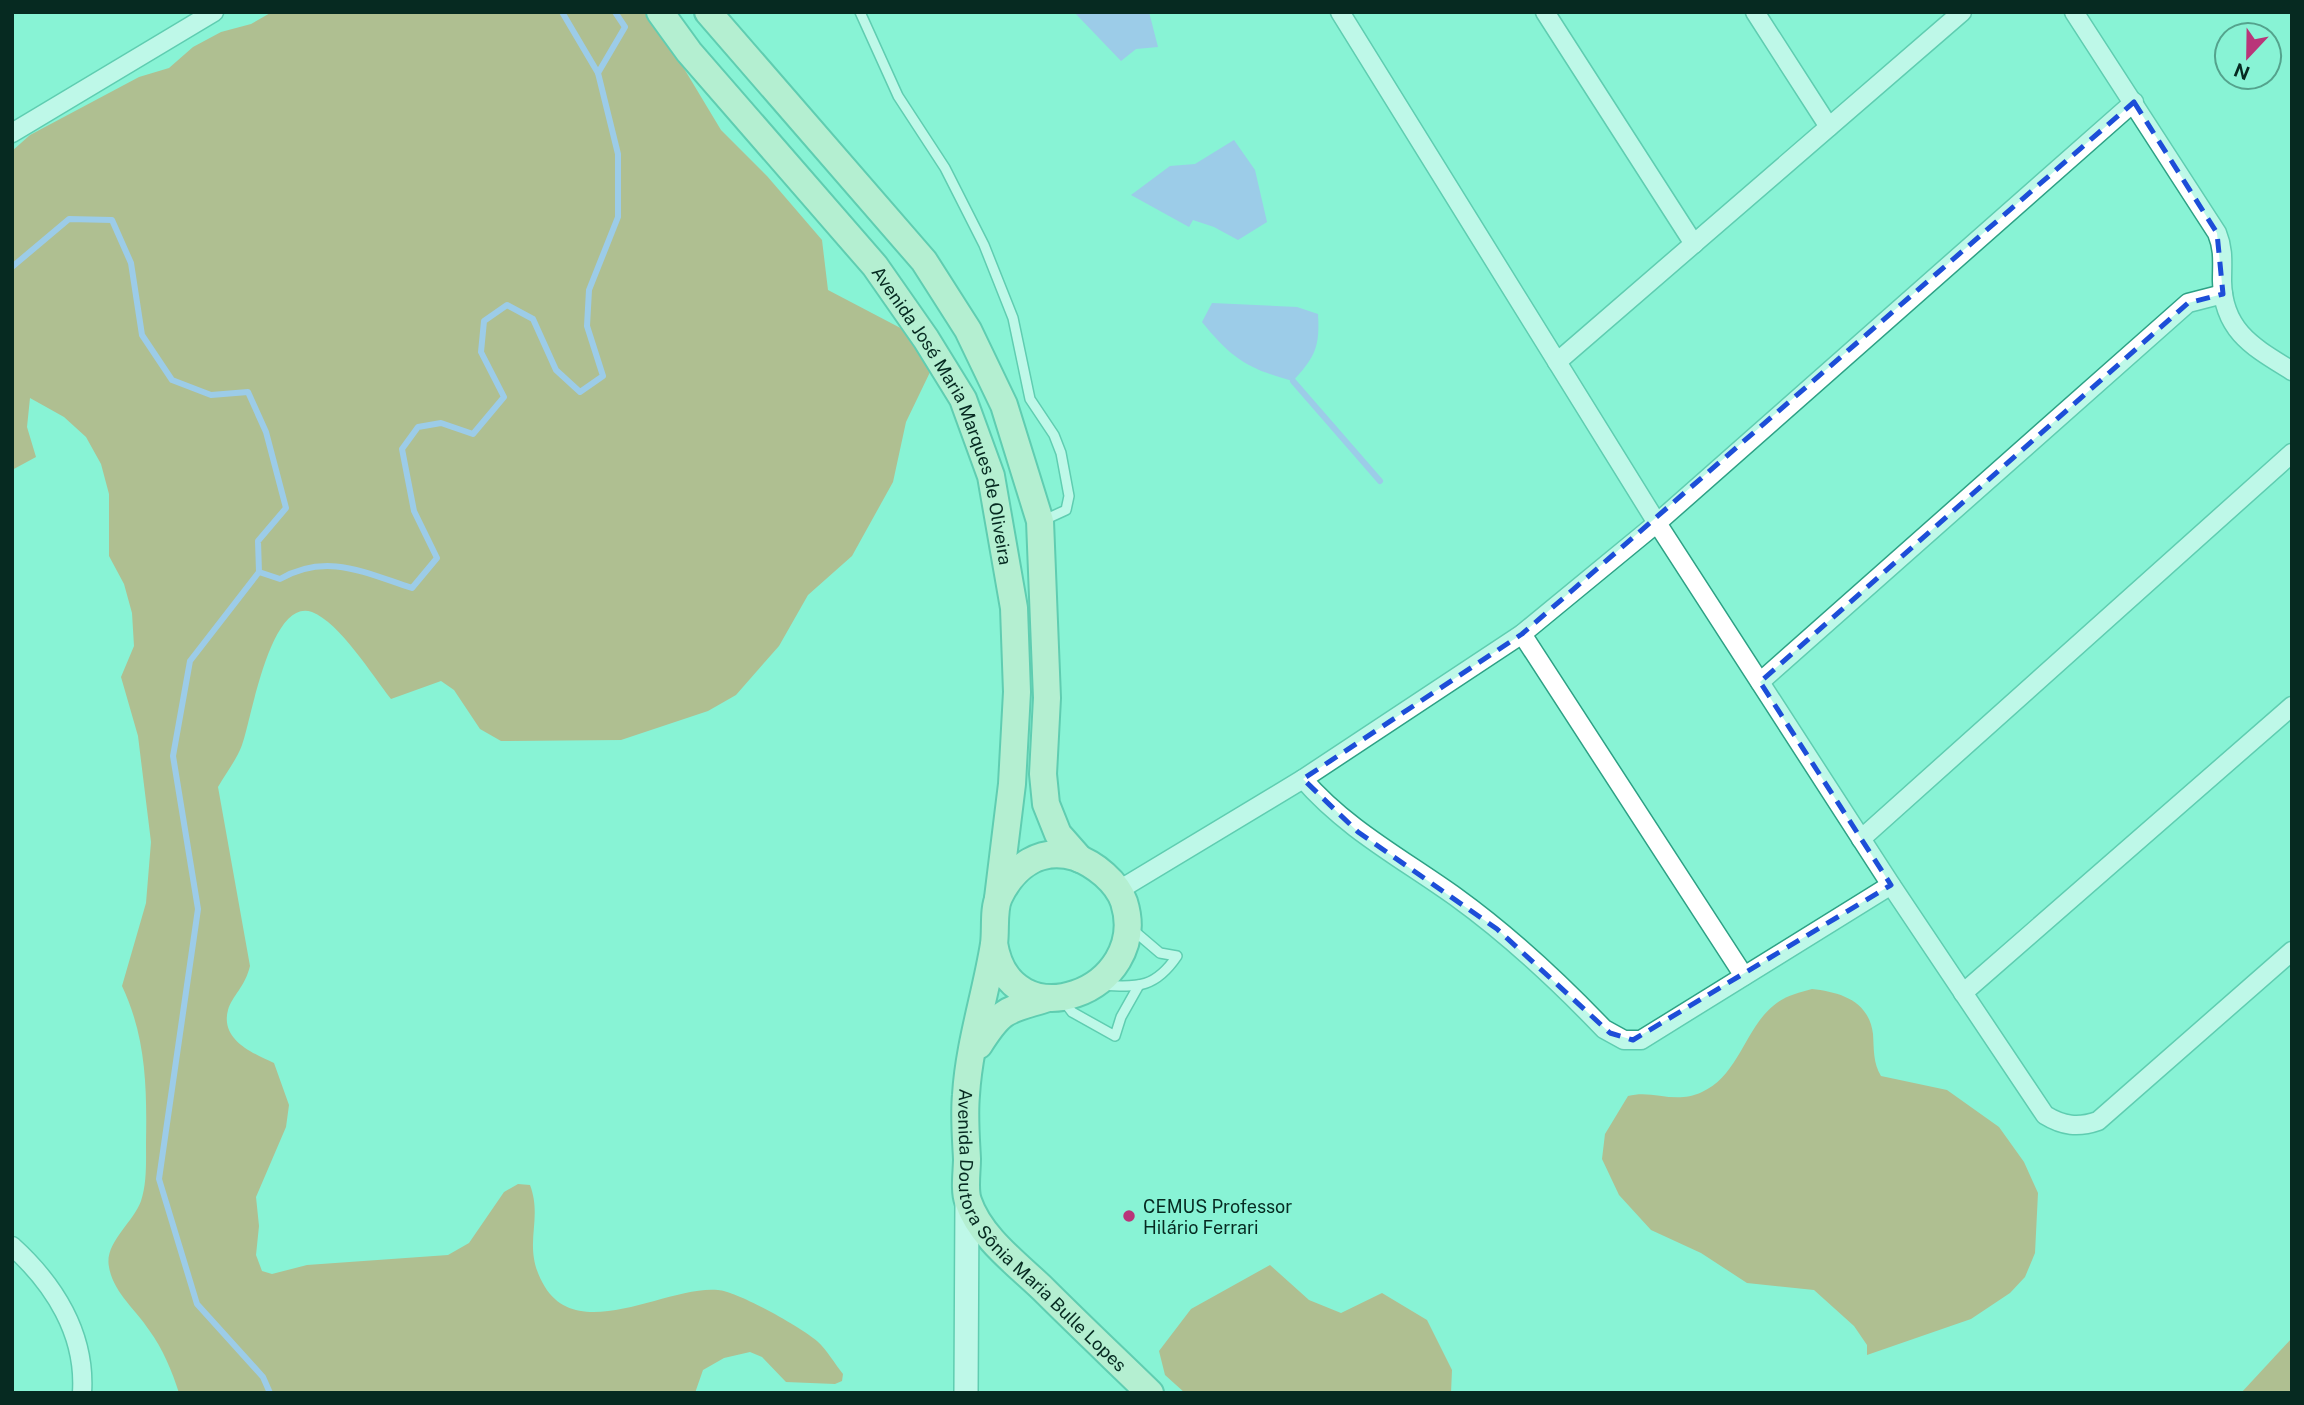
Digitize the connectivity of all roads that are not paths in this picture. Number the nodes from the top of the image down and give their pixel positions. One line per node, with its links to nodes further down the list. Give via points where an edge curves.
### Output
1 (660, 12): 28 (main road, Avenida José Maria Marques de Oliveira, via 875,266 963,400 991,476 1014,608 1017,692 1012,784)
2 (708, 12): 18 (main road, via 797,119 898,229 947,295 1004,405)
3 (860, 12): 18 (lane, via 898,96 945,168 984,245 1013,317 1030,399 1054,435 1069,496 1066,510)
4 (1340, 12): 15 (street)
5 (1545, 12): 13 (street)
6 (1755, 12): 11 (street)
7 (1962, 12): 11 (street)
8 (2074, 12): 10 (street)
9 (212, 13): 12 (street)
10 (2134, 102): 14 (street, via 2217,233 2223,250); 19 (street)
11 (1829, 127): 13 (street)
12 (12, 133)
13 (1694, 244): 15 (street)
14 (2223, 294): 16 (street, via 2232,321 2249,344); 21 (street, via 2188,303)
15 (1557, 362): 19 (street)
16 (2292, 371)
17 (2292, 453): 24 (street)
18 (1040, 521): 25 (main road, via 1046,698 1043,789 1058,834)
19 (1657, 523): 20 (street); 21 (street)
20 (1522, 634): 23 (street); 32 (street)
21 (1760, 682): 24 (street)
22 (2292, 706): 35 (street)
23 (1303, 779): 27 (street); 32 (street, via 1358,832 1497,929 1616,1037 1641,1040)
24 (1861, 839): 26 (street)
25 (1080, 859): 27 (main road); 28 (main road, via 1050,854 1025,862)
26 (1891, 885): 32 (street); 35 (street)
27 (1119, 890): 29 (main road)
28 (998, 898): 30 (main road)
29 (1126, 922): 33 (main road, via 1122,949); 34 (lane, via 1160,953 1177,956 1157,981)
30 (994, 943): 36 (main road, via 997,965 1007,979); 37 (main road, Avenida Doutora Sônia Maria Bulle Lopes)
31 (2292, 951): 35 (street, via 2098,1121 2077,1126 2055,1121 2038,1106)
32 (1744, 976)
33 (1097, 984): 34 (lane); 36 (main road, via 1077,996)
34 (1139, 985): 36 (lane, via 1115,1036)
35 (1963, 993)
36 (1055, 999): 37 (main road, Avenida Doutora Sônia Maria Bulle Lopes, via 1013,1007 998,1017)
37 (972, 1055): 38 (main road, Avenida Doutora Sônia Maria Bulle Lopes, via 966,1094)
38 (967, 1200): 41 (street); 42 (main road, Avenida Doutora Sônia Maria Bulle Lopes, via 989,1237)
39 (12, 1246): 40 (street, via 57,1296 77,1337)
40 (82, 1393)
41 (966, 1393)
42 (1150, 1393)

